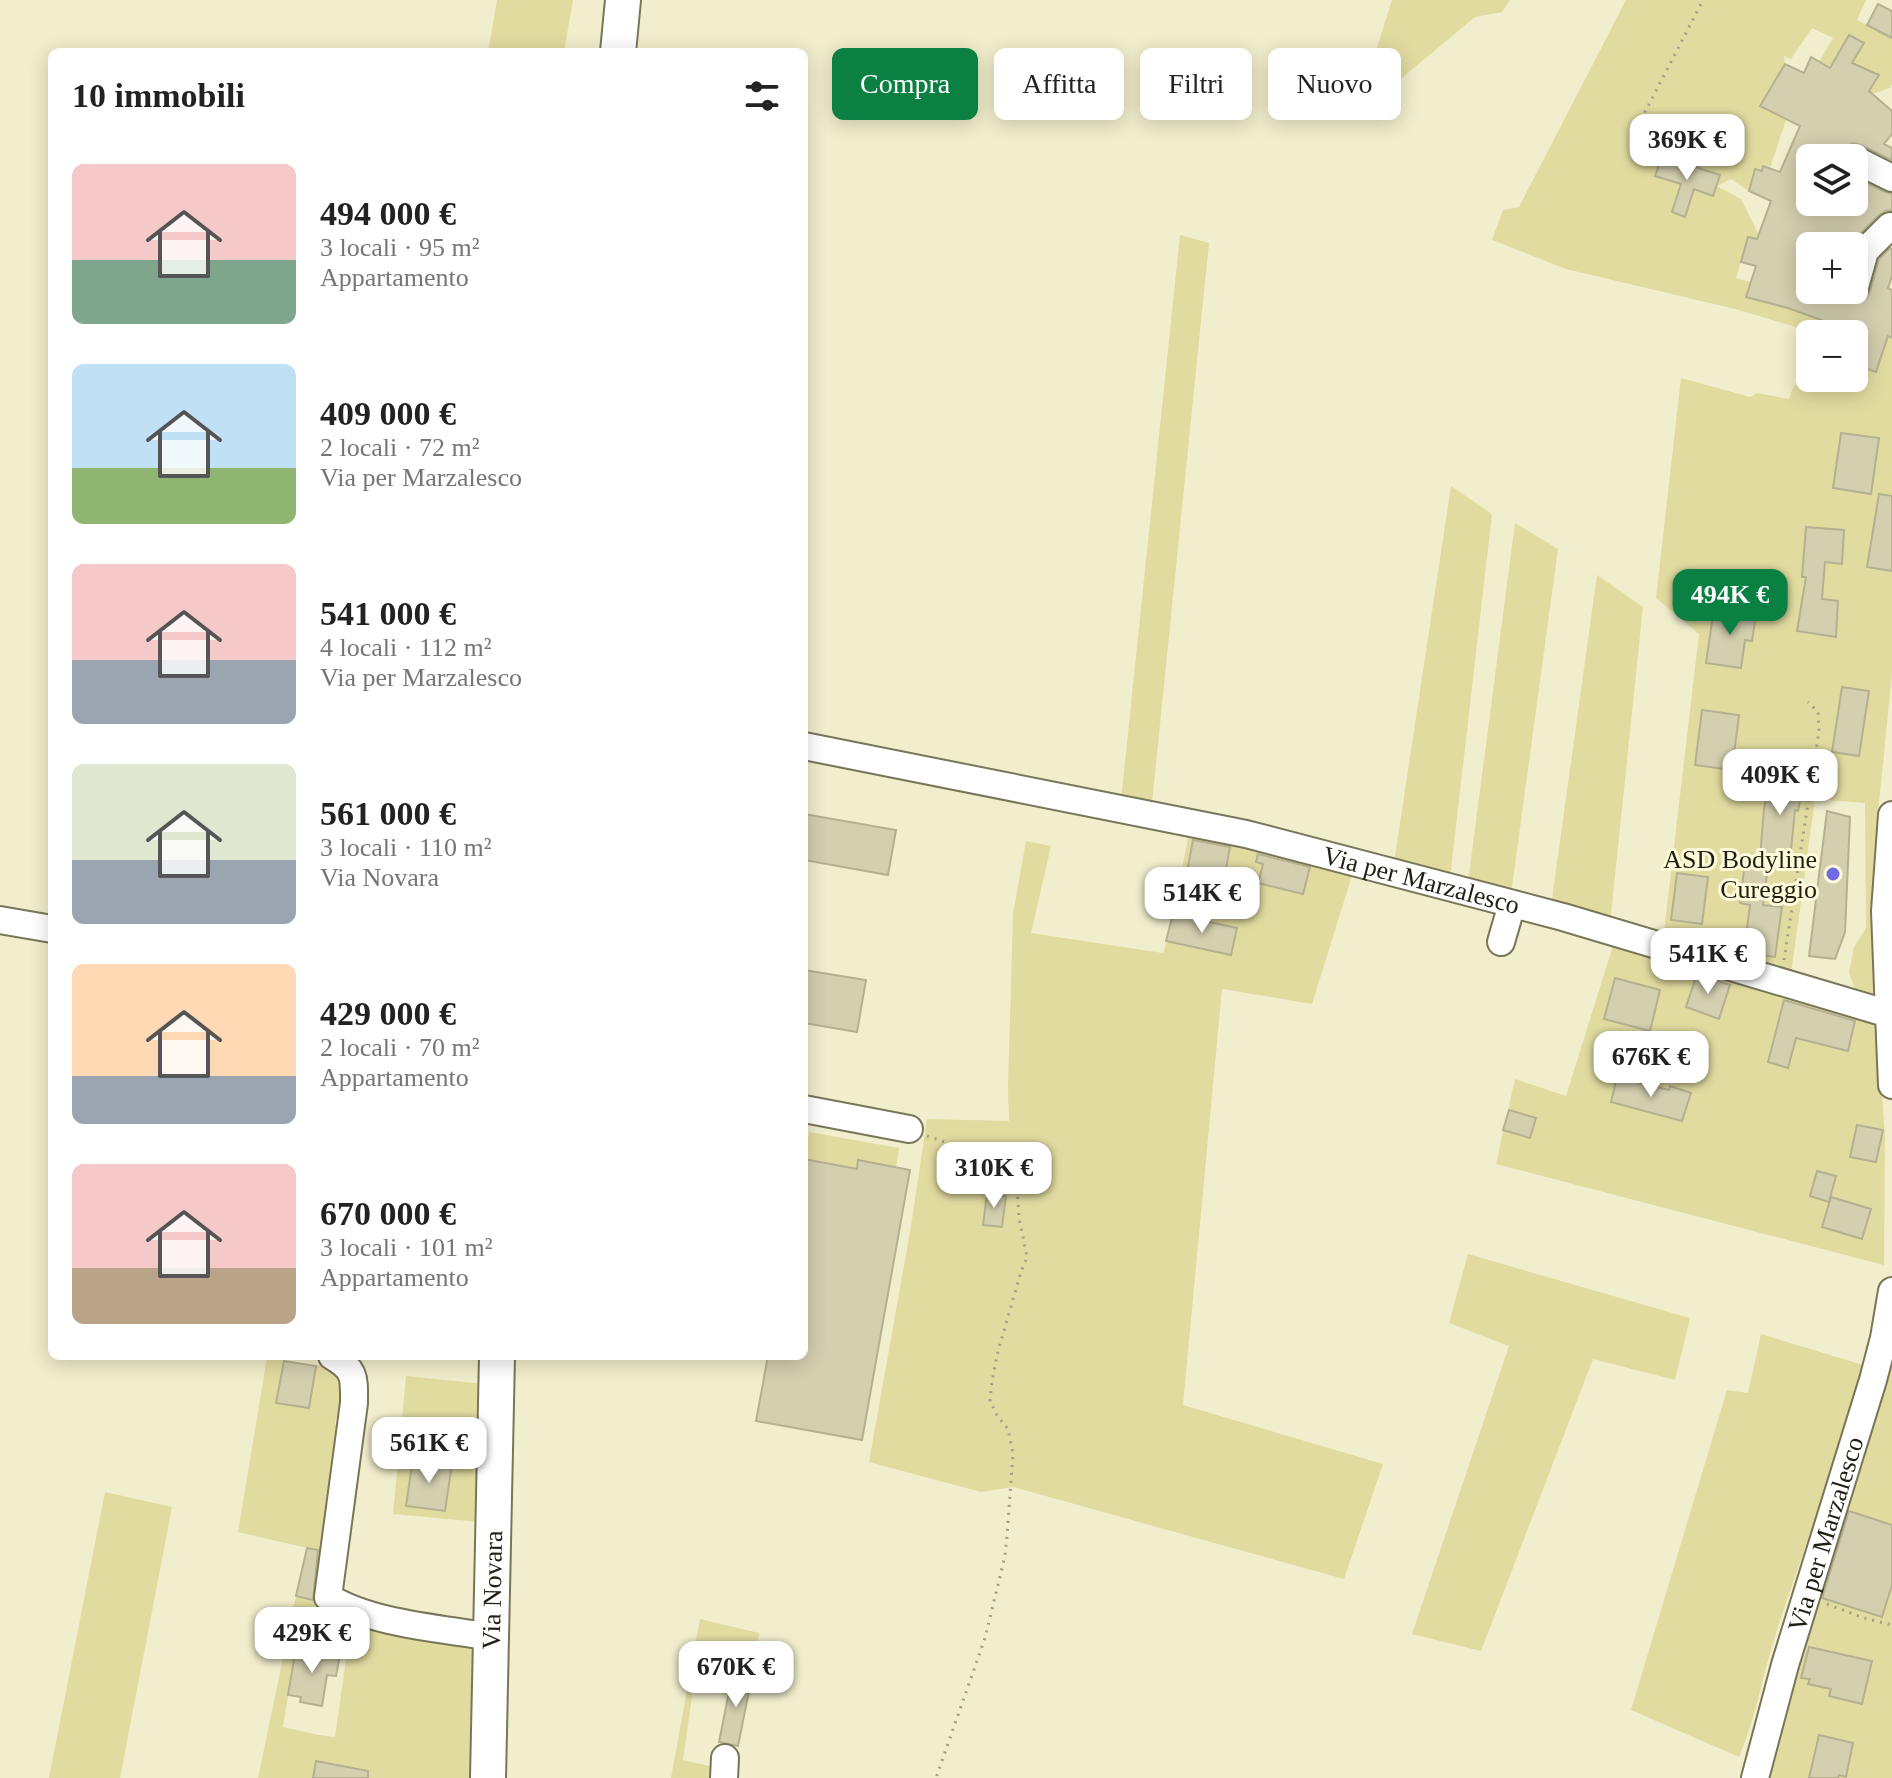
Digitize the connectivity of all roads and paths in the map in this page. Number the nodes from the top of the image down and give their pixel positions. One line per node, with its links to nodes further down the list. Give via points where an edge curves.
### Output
1 (623, 0): 3 (main road)
2 (1703, 0): 4 (path, via 1645,112 1653,129)
3 (618, 48)
4 (1694, 148)
5 (1868, 166): 6 (street)
6 (1892, 178)
7 (1892, 227): 8 (street)
8 (1868, 248)
9 (1808, 702): 16 (path, via 1818,712 1819,731 1785,956)
10 (808, 747): 12 (street, Via per Marzalesco, via 1246,834)
11 (1892, 817): 17 (street, via 1885,911)
12 (1512, 904): 15 (street); 16 (street, Via per Marzalesco)
13 (0, 920): 14 (street)
14 (48, 928)
15 (1501, 942)
16 (1771, 979): 17 (street, Via per Marzalesco)
17 (1889, 1014): 18 (street)
18 (1892, 1085)
19 (808, 1110): 20 (street)
20 (909, 1129): 28 (path, via 948,1143 1008,1154 1016,1171 1027,1257 998,1351 990,1401 1008,1429 1013,1454 1005,1556 981,1650)
21 (1892, 1291): 24 (street, Via per Marzalesco, via 1873,1380)
22 (340, 1360): 26 (street, via 354,1379 354,1403 328,1597 366,1614)
23 (497, 1360): 26 (main road, Via Novara)
24 (1807, 1596): 25 (path); 29 (street, Via per Marzalesco)
25 (1892, 1625)
26 (491, 1637): 27 (main road, Via Novara)
27 (488, 1778)
28 (936, 1778)
29 (1755, 1778)

